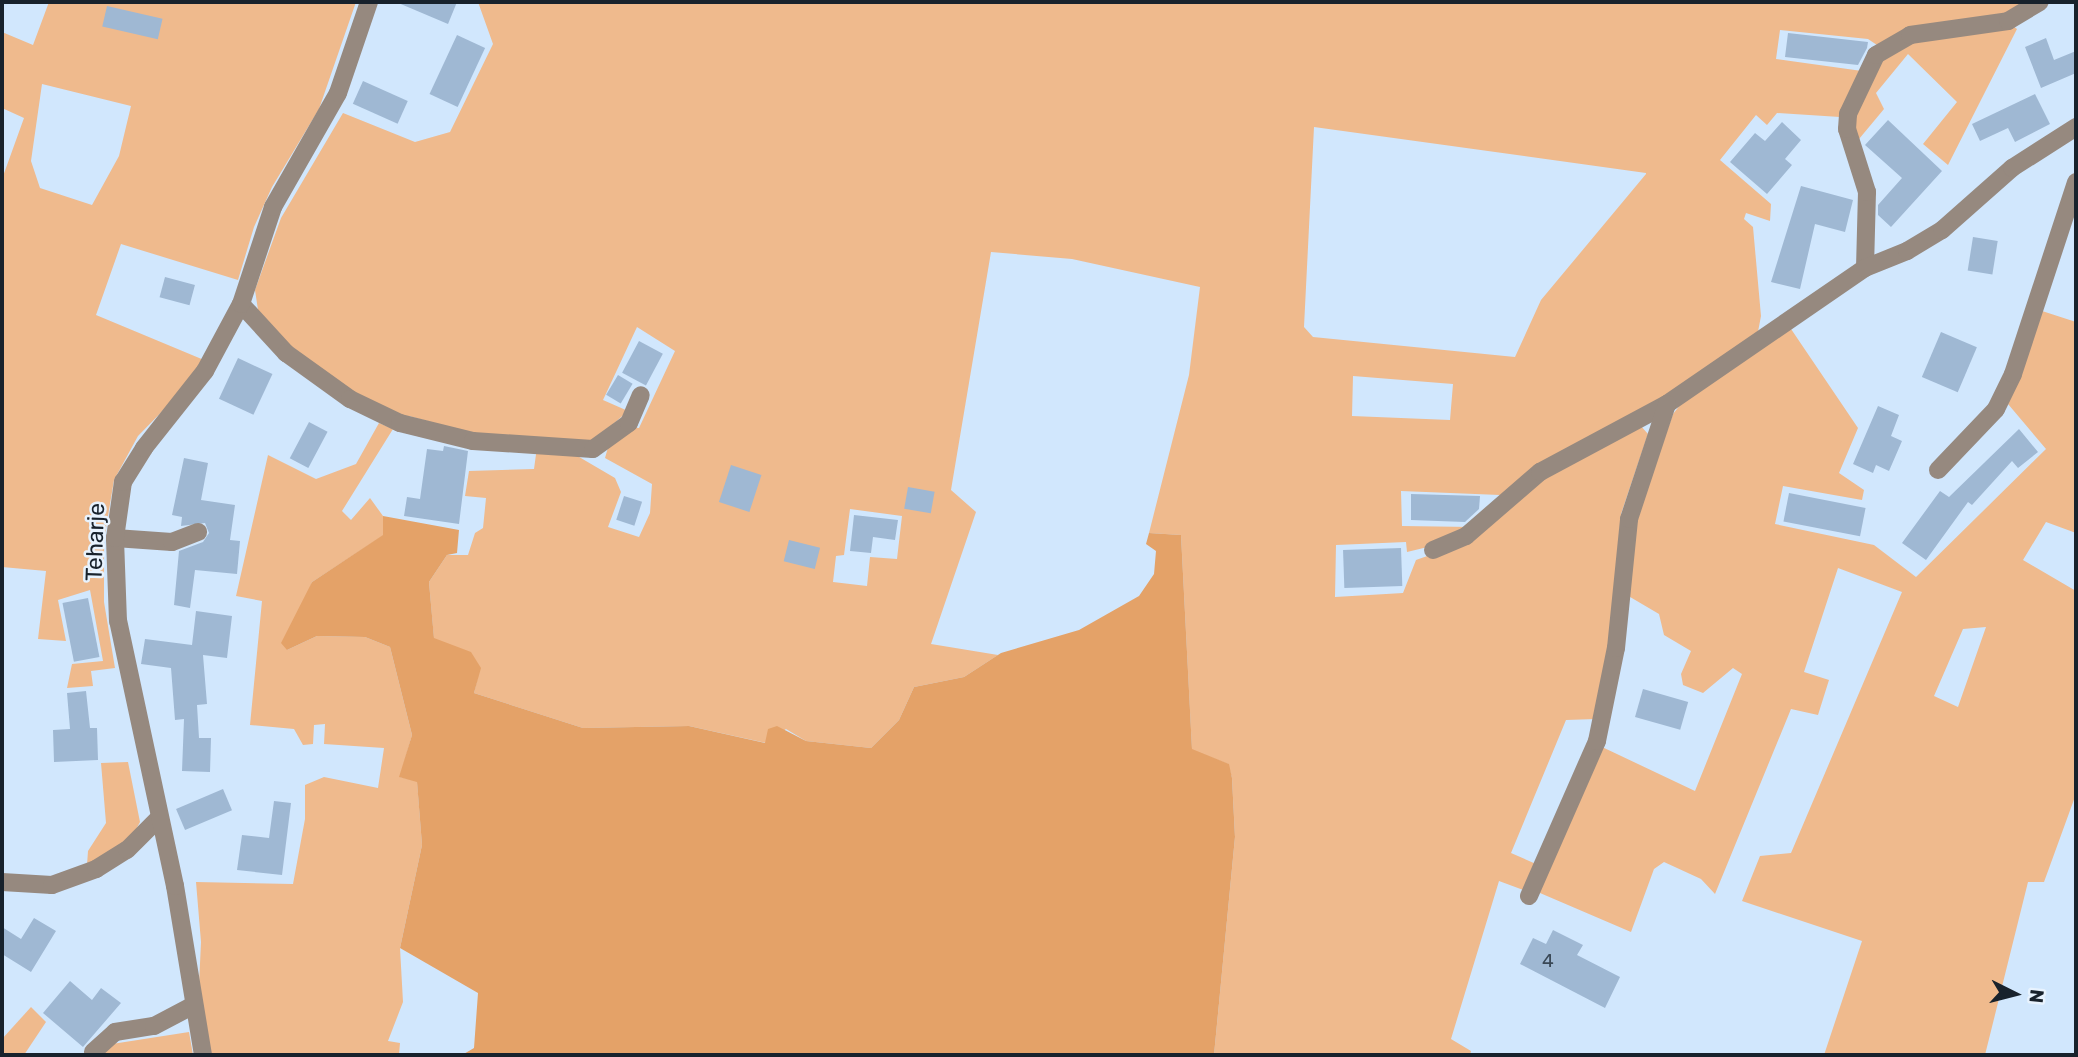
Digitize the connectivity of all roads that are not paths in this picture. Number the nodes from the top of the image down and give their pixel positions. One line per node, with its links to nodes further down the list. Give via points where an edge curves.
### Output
1 (369, 2): 6 (street, Teharje, via 338,93 273,207)
2 (2040, 2): 5 (street, via 2008,21 1910,35 1876,55 1848,114 1847,129 1867,192)
3 (2076, 127): 5 (street, via 2012,168 1942,230)
4 (2076, 182): 9 (street, via 2008,386 1996,409)
5 (1865, 268): 8 (street)
6 (241, 304): 7 (street, via 316,377 382,416 473,441 593,449 629,424); 11 (street, Teharje, via 205,371 123,482)
7 (641, 395)
8 (1667, 404): 12 (street, via 1540,472 1466,536); 15 (street, via 1629,519 1616,648 1597,741)
9 (1938, 470)
10 (198, 532): 11 (street, via 172,542)
11 (115, 538): 13 (street, Teharje, via 118,621)
12 (1433, 550)
13 (159, 818): 14 (street, via 127,850 96,869 52,885); 16 (street, Teharje)
14 (2, 882)
15 (1529, 896)
16 (194, 1005): 17 (street, via 153,1026 116,1032); 18 (street, Teharje)
17 (93, 1052)
18 (203, 1055)

